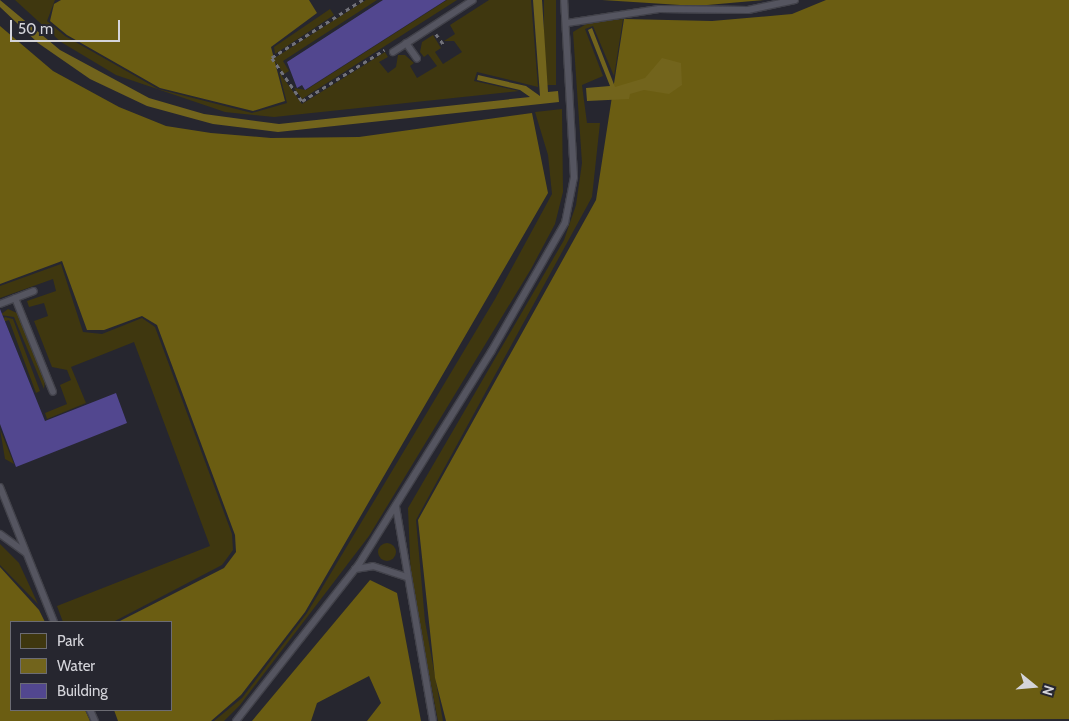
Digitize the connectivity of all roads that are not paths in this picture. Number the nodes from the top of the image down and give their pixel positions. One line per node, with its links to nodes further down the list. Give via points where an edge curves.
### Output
1 (472, 0): 5 (lane)
2 (564, 0): 4 (lane)
3 (795, 0): 4 (lane, via 748,10 659,9)
4 (567, 23): 13 (lane, via 574,177 565,223)
5 (406, 43): 6 (lane); 7 (lane)
6 (391, 49)
7 (417, 59)
8 (34, 291): 9 (lane)
9 (15, 298): 10 (lane); 11 (lane)
10 (0, 304)
11 (52, 392)
12 (0, 488): 15 (lane)
13 (396, 507): 16 (lane); 17 (lane)
14 (0, 534): 15 (lane)
15 (26, 553): 18 (lane)
16 (355, 569): 17 (lane, via 373,566); 19 (lane)
17 (406, 577): 20 (lane)
18 (54, 621)
19 (236, 721)
20 (433, 721)

